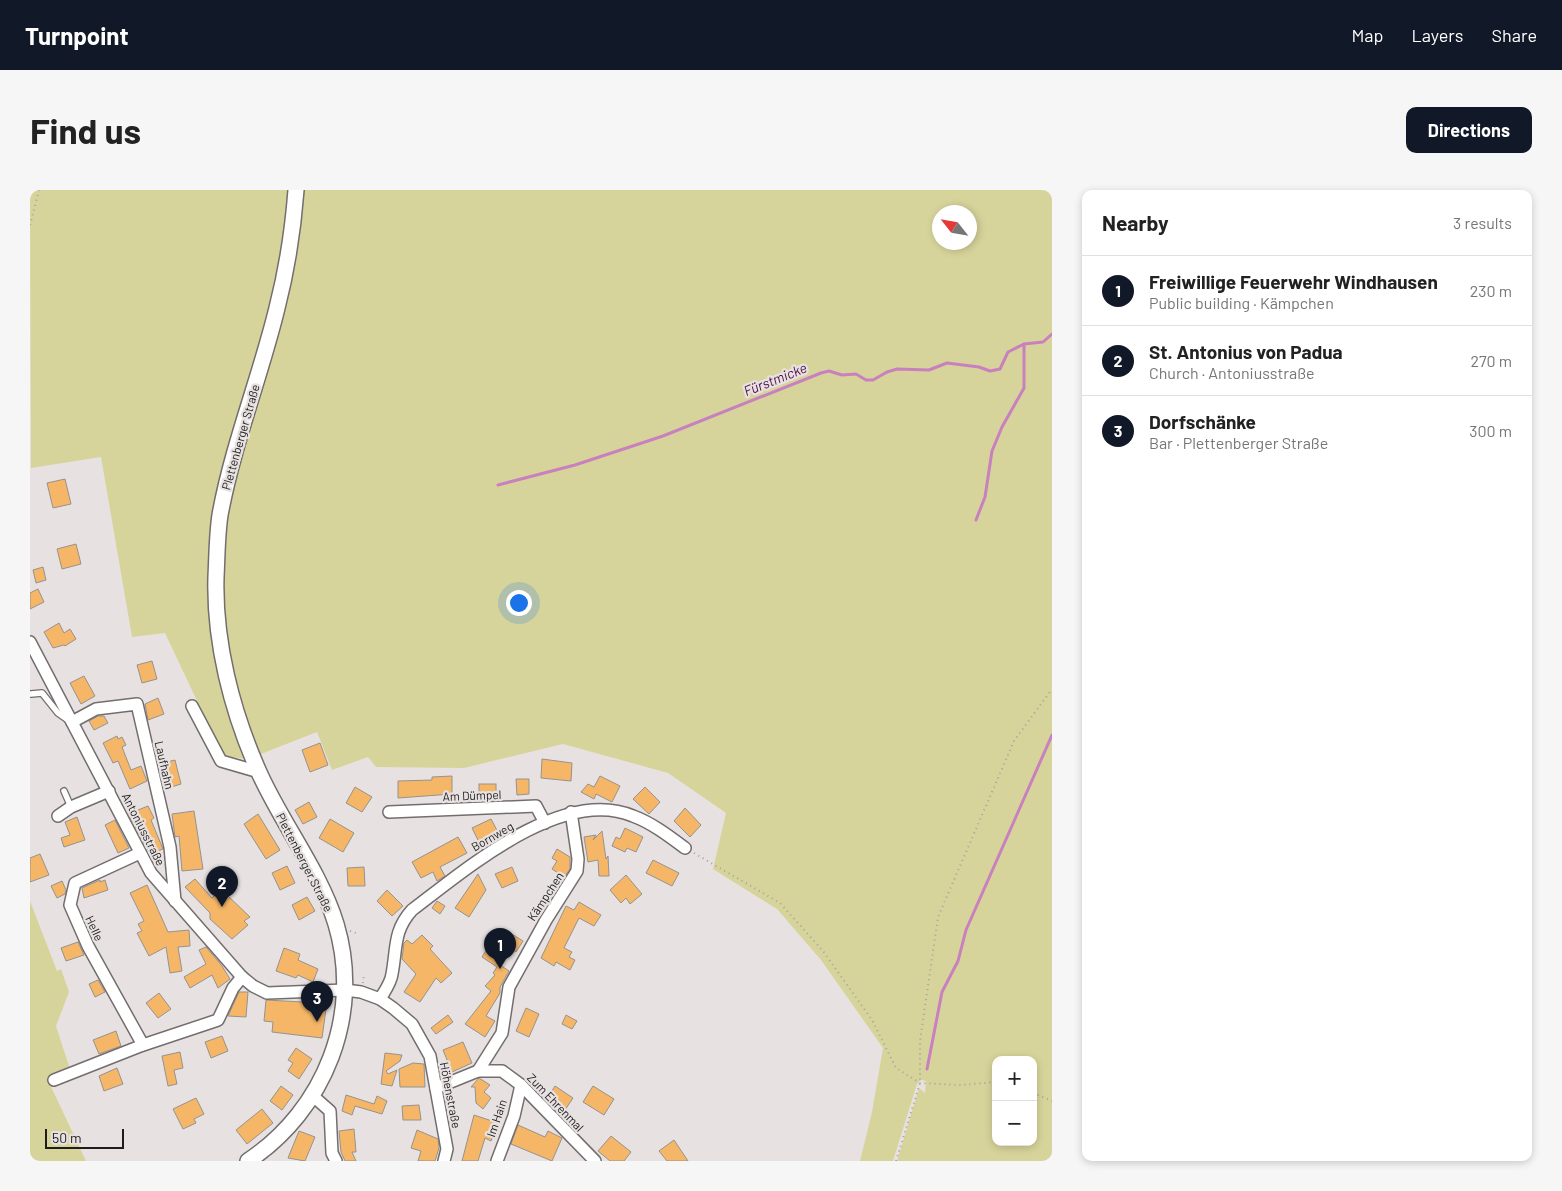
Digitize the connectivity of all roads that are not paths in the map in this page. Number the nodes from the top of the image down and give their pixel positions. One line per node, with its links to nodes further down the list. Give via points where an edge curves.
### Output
1 (296, 190): 6 (main road, Plettenberger Straße, via 294,226 279,302 233,456 220,519 216,578 217,619 233,697 243,734)
2 (30, 642): 5 (street, Antoniusstraße)
3 (31, 694): 5 (lane, via 42,693 58,713)
4 (192, 706): 6 (street, via 221,761)
5 (72, 722): 8 (street, Antoniusstraße); 16 (street, Laufhahn, via 96,709 137,704 170,847)
6 (259, 772): 18 (main road, Plettenberger Straße, via 336,923)
7 (64, 791): 9 (lane)
8 (109, 792): 9 (street, Antoniusstraße); 15 (street, Antoniusstraße)
9 (71, 807): 12 (street, Antoniusstraße)
10 (389, 812): 13 (street, Am Dümpel, via 536,806)
11 (571, 812): 13 (street, Bornweg); 14 (street, Bornweg, via 606,809 632,815); 21 (street, Kämpchen, via 577,871 509,987 502,1033)
12 (58, 816)
13 (545, 823): 19 (street, Bornweg, via 489,852 401,921 395,942 392,976)
14 (685, 848)
15 (140, 853): 16 (street, Antoniusstraße, via 151,874); 20 (street, Helle, via 75,883 70,906 88,946)
16 (175, 901): 17 (street, Antoniusstraße)
17 (242, 977): 18 (street, Antoniusstraße, via 268,993); 20 (street, via 218,1020)
18 (345, 990): 19 (street, Höhenstraße); 25 (main road, Plettenberger Straße, via 336,1045)
19 (380, 999): 24 (street, Höhenstraße, via 412,1024 430,1056)
20 (143, 1045): 22 (street)
21 (478, 1071): 23 (street, Zum Ehrenmal, via 502,1071); 24 (street, Zum Ehrenmal)
22 (54, 1080)
23 (521, 1085): 29 (street, Im Hain, via 514,1116); 30 (street, Zum Ehrenmal)
24 (436, 1088): 28 (street, Höhenstraße, via 448,1149)
25 (312, 1096): 26 (main road, Plettenberger Straße, via 286,1131); 27 (street, via 330,1111 332,1153)
26 (248, 1161)
27 (336, 1161)
28 (444, 1161)
29 (497, 1161)
30 (595, 1161)

